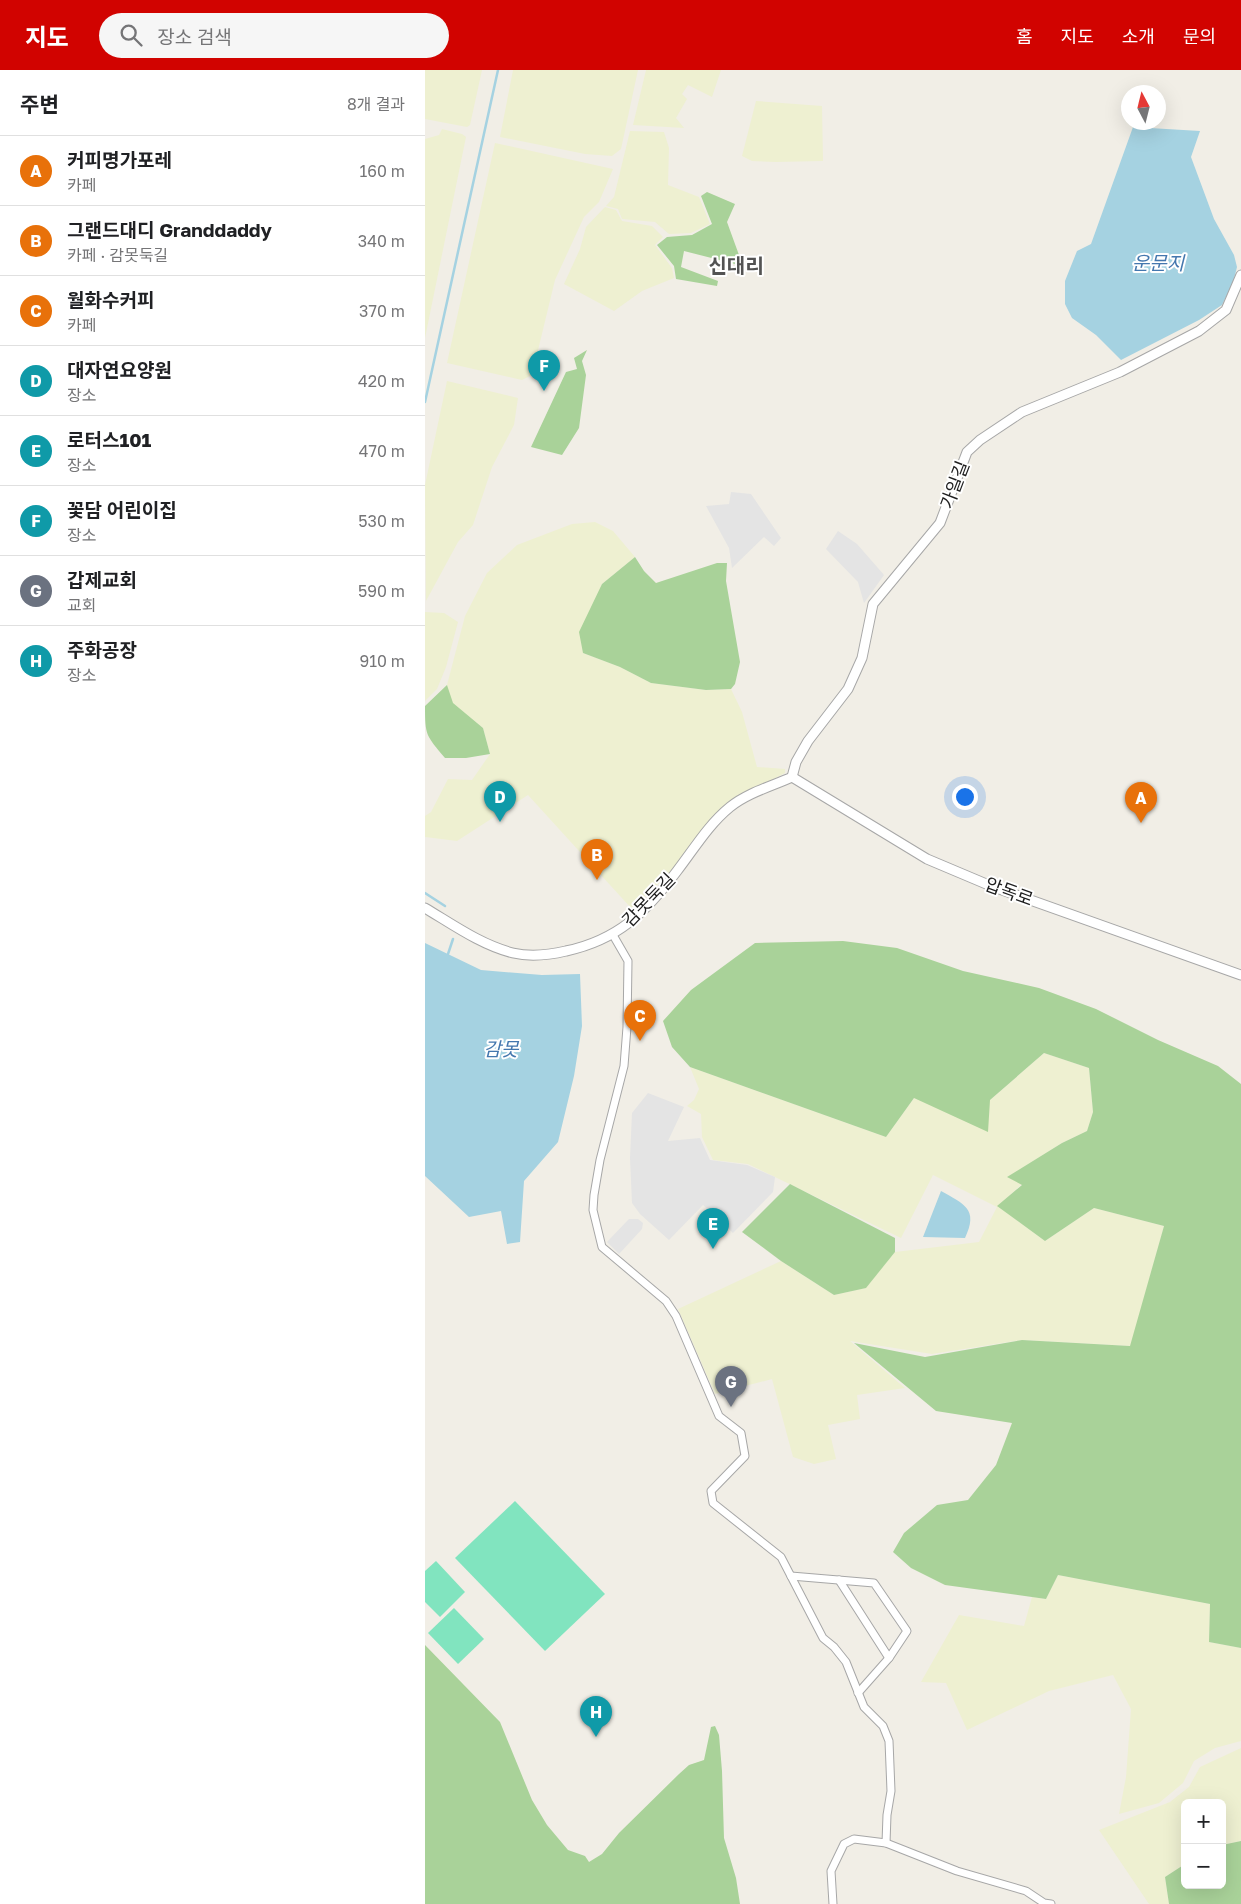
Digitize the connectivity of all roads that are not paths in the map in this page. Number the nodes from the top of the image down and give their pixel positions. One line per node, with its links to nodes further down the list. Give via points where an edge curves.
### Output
1 (1241, 275): 2 (street, 가일길, via 1226,310 1199,331 1120,372 1022,412 967,452 940,523 873,604 862,658 848,689 808,741)
2 (792, 777): 4 (street, 감못둑길, via 731,806 708,829 646,907); 5 (street, 압독로, via 927,859 991,886)
3 (425, 908): 4 (street, 감못둑길, via 484,942 513,953 552,954 585,948)
4 (613, 935): 6 (street, via 628,961 627,1027 624,1066 594,1196 593,1210 603,1247 666,1302 676,1316 719,1416 741,1433 745,1456 711,1491 713,1503 781,1557)
5 (1241, 975)
6 (791, 1576): 7 (street); 9 (street, via 823,1638 846,1662)
7 (839, 1580): 8 (street); 8 (street, via 874,1583 907,1631)
8 (889, 1658): 9 (street)
9 (858, 1693): 10 (street, via 864,1707 883,1726 889,1741 891,1791)
10 (886, 1843): 11 (street, via 854,1839 844,1844 831,1871); 12 (street, via 957,1871 1026,1891)
11 (833, 1904)
12 (1051, 1904)

